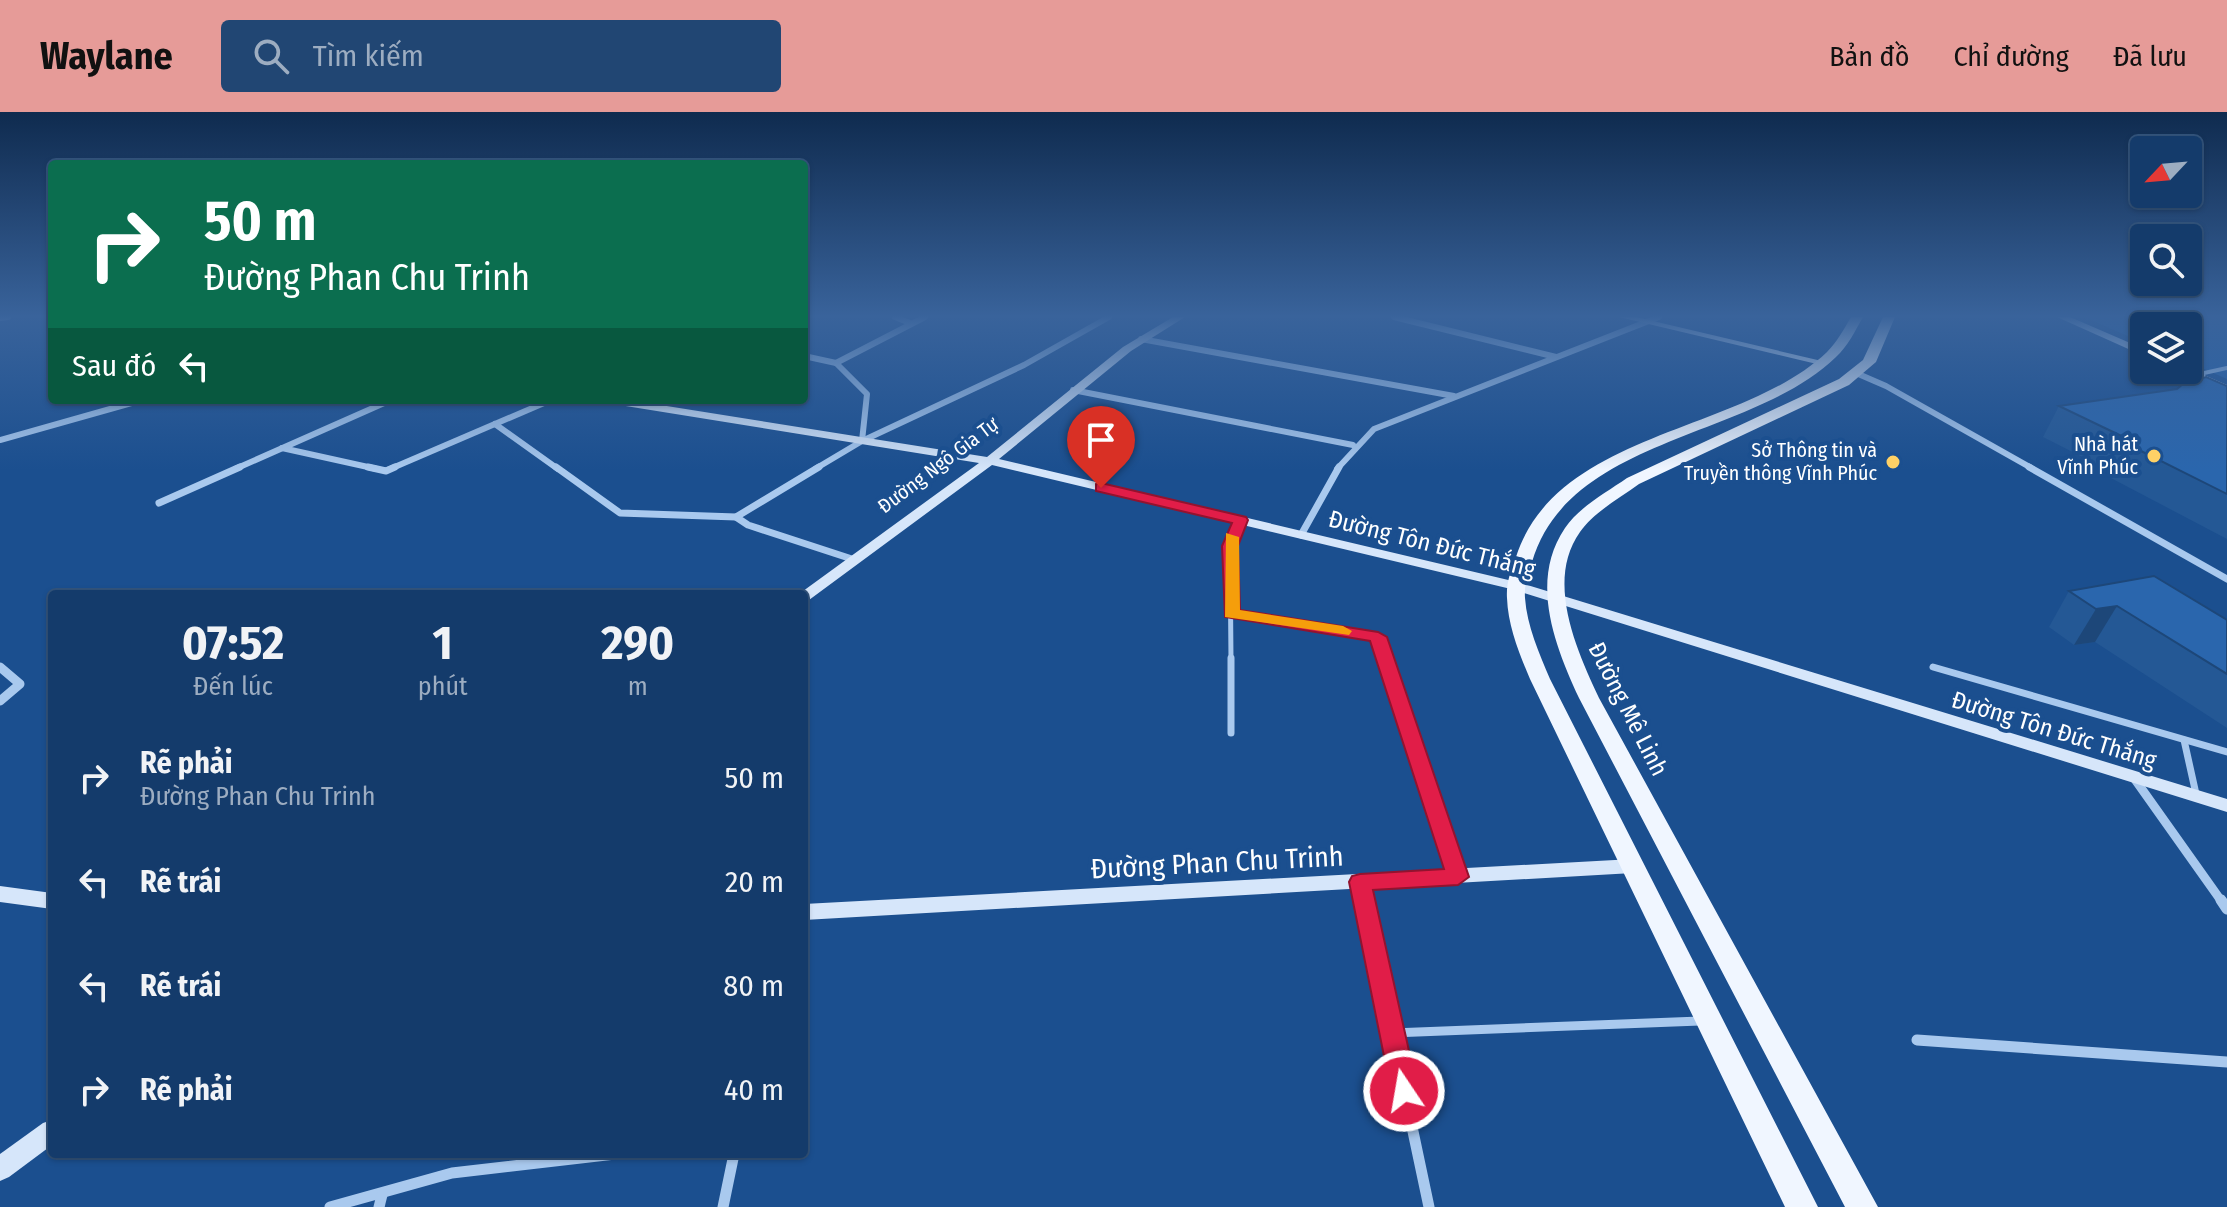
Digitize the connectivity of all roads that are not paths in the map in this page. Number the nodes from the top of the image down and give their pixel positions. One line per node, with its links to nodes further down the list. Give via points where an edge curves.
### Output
1 (841, 368): 21 (street, via 867,394)
2 (1017, 368): 21 (street)
3 (1102, 368): 13 (street, Đường Ngô Gia Tự)
4 (1302, 368): 14 (street)
5 (1529, 368): 14 (street)
6 (1811, 368): 31 (main road, via 1575,488 1542,516)
7 (1861, 368): 10 (main road, Đường Mê Linh)
8 (2227, 368): 9 (lane)
9 (2202, 371)
10 (1856, 373): 30 (street); 33 (main road, Đường Mê Linh, via 1681,457 1604,501 1582,518 1567,540)
11 (2202, 378): 12 (street)
12 (2227, 389)
13 (1073, 390): 22 (street); 24 (street, Đường Ngô Gia Tự)
14 (1457, 396): 22 (street, via 1374,429)
15 (128, 404): 20 (street)
16 (382, 404): 23 (street)
17 (542, 404): 19 (street)
18 (632, 404): 21 (street, Đường Tôn Đức Thắng)
19 (495, 424): 23 (street, via 386,471); 26 (street, via 620,513)
20 (0, 440)
21 (862, 441): 24 (street, Đường Tôn Đức Thắng); 26 (street)
22 (1353, 445): 28 (street)
23 (282, 448): 25 (street)
24 (990, 461): 27 (street, Đường Tôn Đức Thắng); 29 (street, Đường Ngô Gia Tự)
25 (159, 503)
26 (736, 517): 29 (street)
27 (1240, 520): 28 (street, Đường Tôn Đức Thắng); 34 (lane, via 1230,546)
28 (1301, 535): 31 (street, Đường Tôn Đức Thắng)
29 (855, 560): 32 (street, Đường Ngô Gia Tự)
30 (2227, 579)
31 (1516, 586): 33 (street, Đường Tôn Đức Thắng); 44 (main road, via 1520,623 1540,679)
32 (808, 594)
33 (1555, 598): 41 (street, Đường Tôn Đức Thắng); 64 (main road, Đường Mê Linh, via 1571,659 1589,698)
34 (1231, 614): 38 (lane); 45 (lane, via 1378,637)
35 (0, 667): 37 (street, via 20,684)
36 (1933, 667): 39 (lane)
37 (0, 701)
38 (1231, 733)
39 (2184, 740): 40 (lane); 42 (lane)
40 (2227, 752)
41 (2134, 778): 42 (street, Đường Tôn Đức Thắng); 49 (street)
42 (2197, 797): 43 (street, Đường Tôn Đức Thắng)
43 (2227, 806)
44 (1633, 866): 45 (street, Đường Phan Chu Trinh); 51 (main road)
45 (1458, 877): 46 (street, Đường Phan Chu Trinh)
46 (1360, 882): 50 (street, Đường Phan Chu Trinh); 52 (street)
47 (0, 894): 48 (street)
48 (48, 900)
49 (2227, 909)
50 (808, 912)
51 (1709, 1020): 52 (lane); 63 (main road)
52 (1392, 1033): 62 (street)
53 (1917, 1040): 54 (street)
54 (2227, 1062)
55 (48, 1134): 58 (street)
56 (581, 1158): 59 (street, via 415,1180)
57 (733, 1158): 61 (street)
58 (0, 1169)
59 (380, 1201): 60 (street)
60 (330, 1207)
61 (723, 1207)
62 (1429, 1207)
63 (1802, 1207)
64 (1862, 1207)

